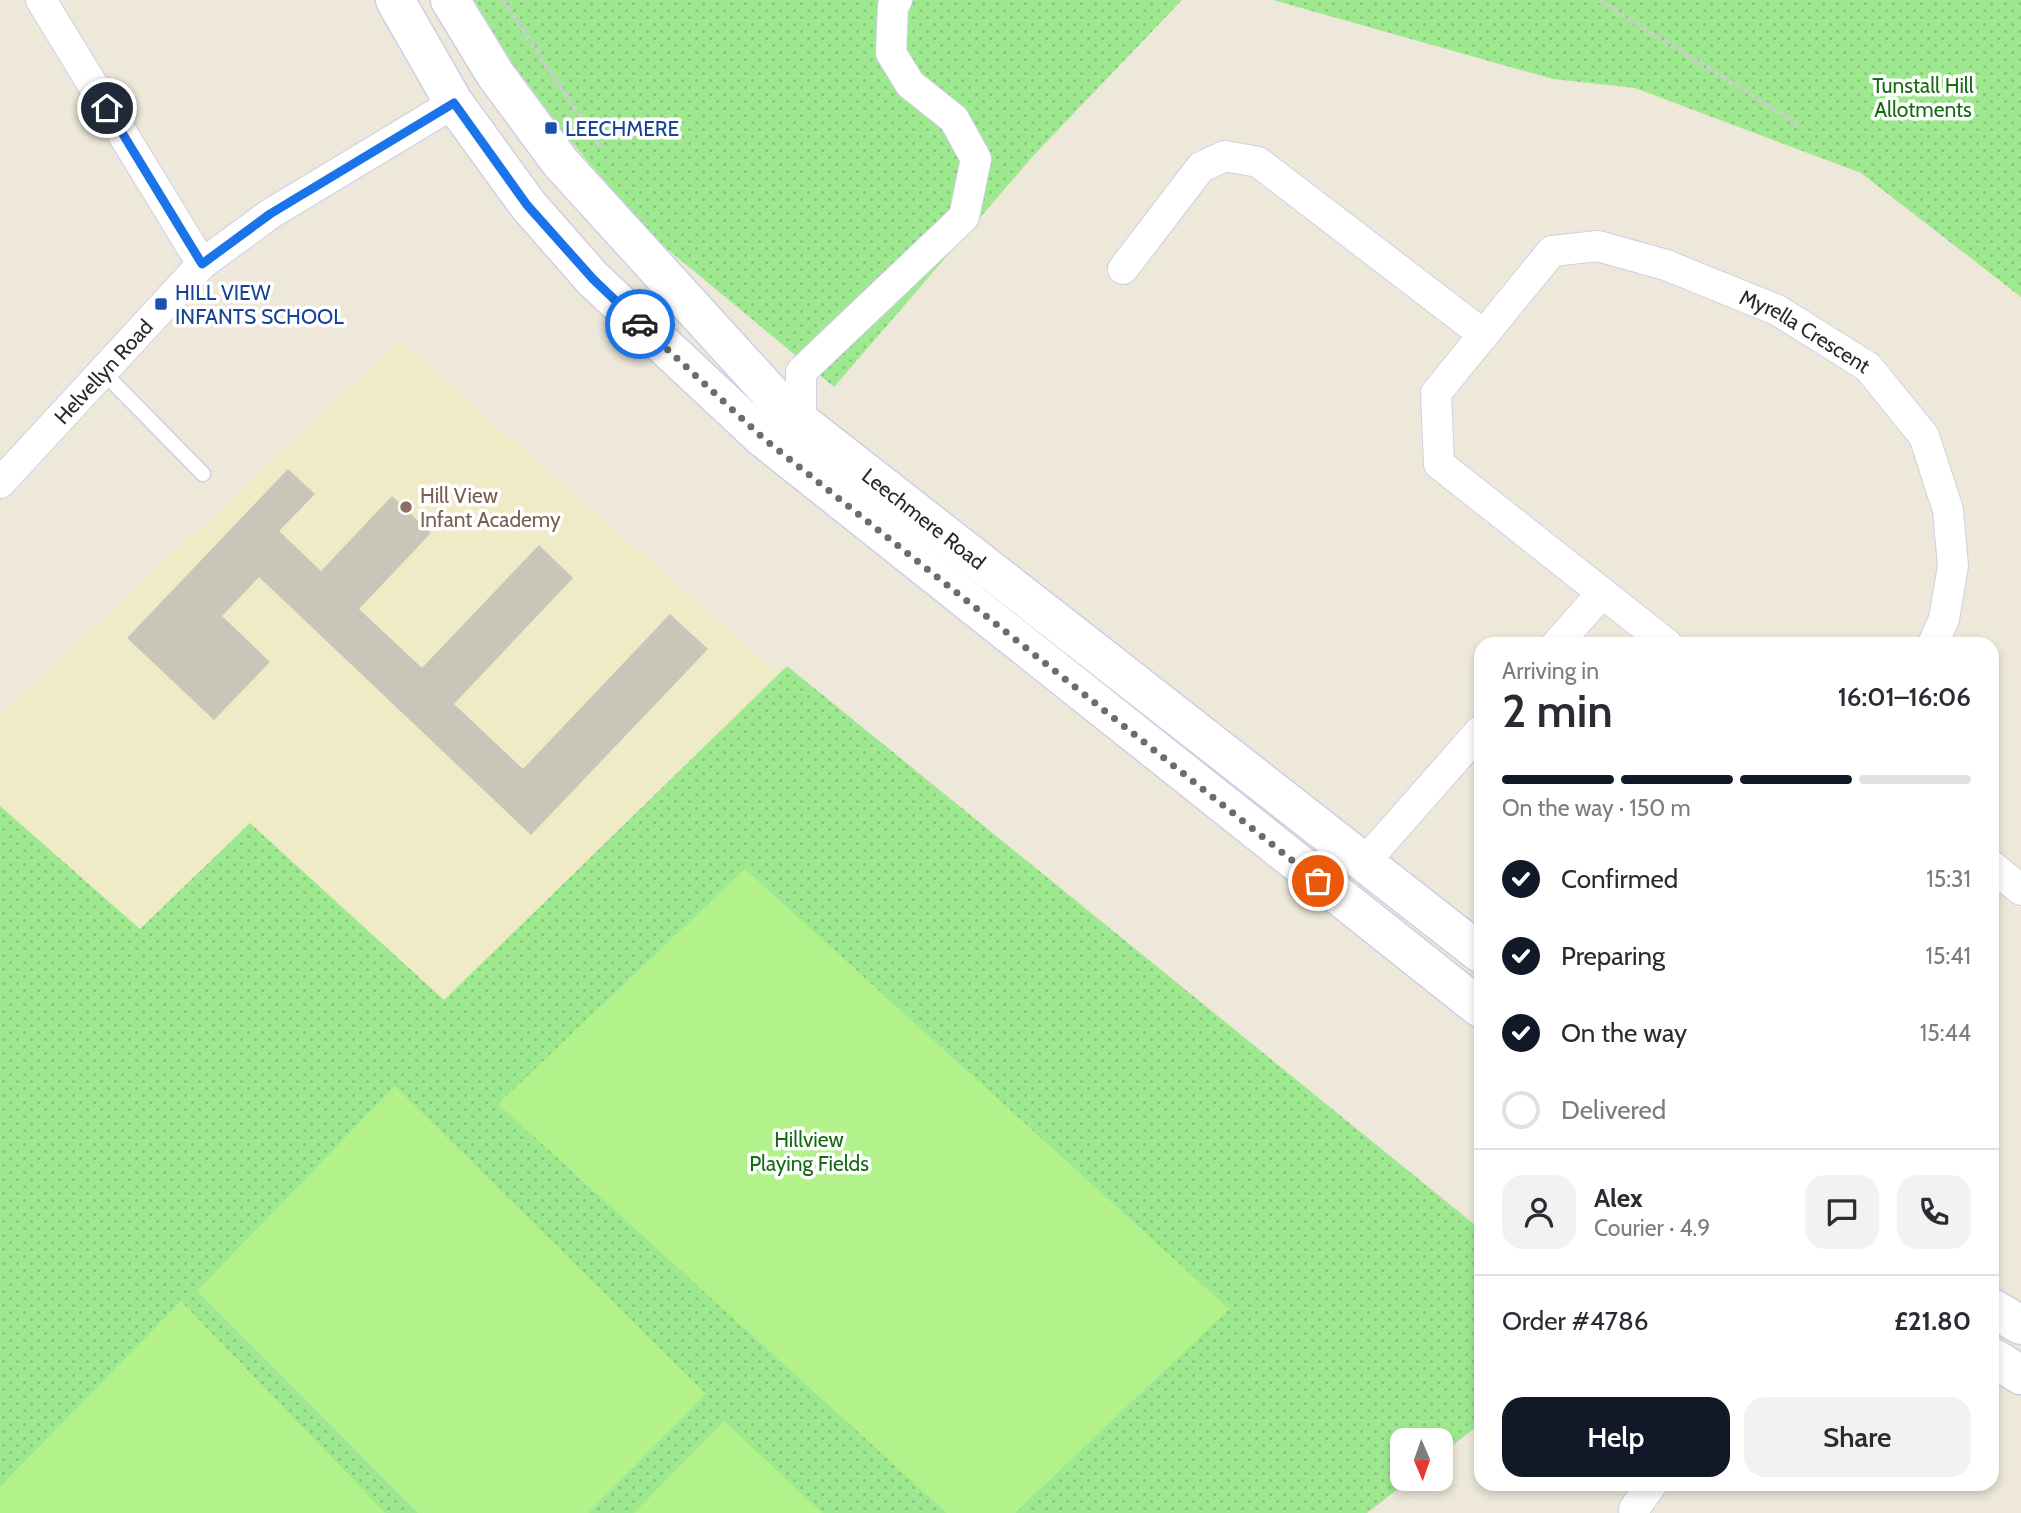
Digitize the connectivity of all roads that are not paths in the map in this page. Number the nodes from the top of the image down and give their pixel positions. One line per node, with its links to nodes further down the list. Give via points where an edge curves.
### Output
1 (41, 0): 7 (street)
2 (395, 0): 6 (main road, Leechmere Road)
3 (450, 0): 5 (main road, Leechmere Road)
4 (897, 0): 11 (street, via 891,53 911,85 954,118 976,159 964,217 801,372)
5 (495, 74): 6 (main road); 11 (main road, Leechmere Road, via 561,162)
6 (454, 103): 7 (street, Helvellyn Road, via 270,214); 22 (main road, Leechmere Road, via 527,205 593,279 763,438)
7 (202, 264): 10 (street, Helvellyn Road)
8 (1123, 269): 9 (street, via 1201,167 1225,156 1258,162)
9 (1484, 335): 14 (street, Myrella Crescent, via 1436,393 1438,464); 17 (street, Myrella Crescent, via 1552,251 1598,246 1666,265 1777,310 1868,367 1924,436 1948,510 1953,566 1944,620)
10 (103, 372): 12 (lane); 13 (street, Helvellyn Road)
11 (801, 422): 19 (main road, Leechmere Road)
12 (204, 474)
13 (0, 483)
14 (1602, 593): 15 (street); 16 (street, Myrella Crescent)
15 (1563, 637)
16 (1658, 637)
17 (1936, 637)
18 (1474, 737): 19 (street)
19 (1363, 864): 22 (main road); 23 (main road, Leechmere Road)
20 (1999, 872): 21 (street)
21 (2021, 890)
22 (1339, 897): 24 (main road, Leechmere Road)
23 (1474, 948)
24 (1474, 1003)
25 (1999, 1312): 26 (main road)
26 (2021, 1325)
27 (1999, 1362): 28 (main road)
28 (2021, 1376)
29 (1647, 1491): 30 (street)
30 (1631, 1512)

